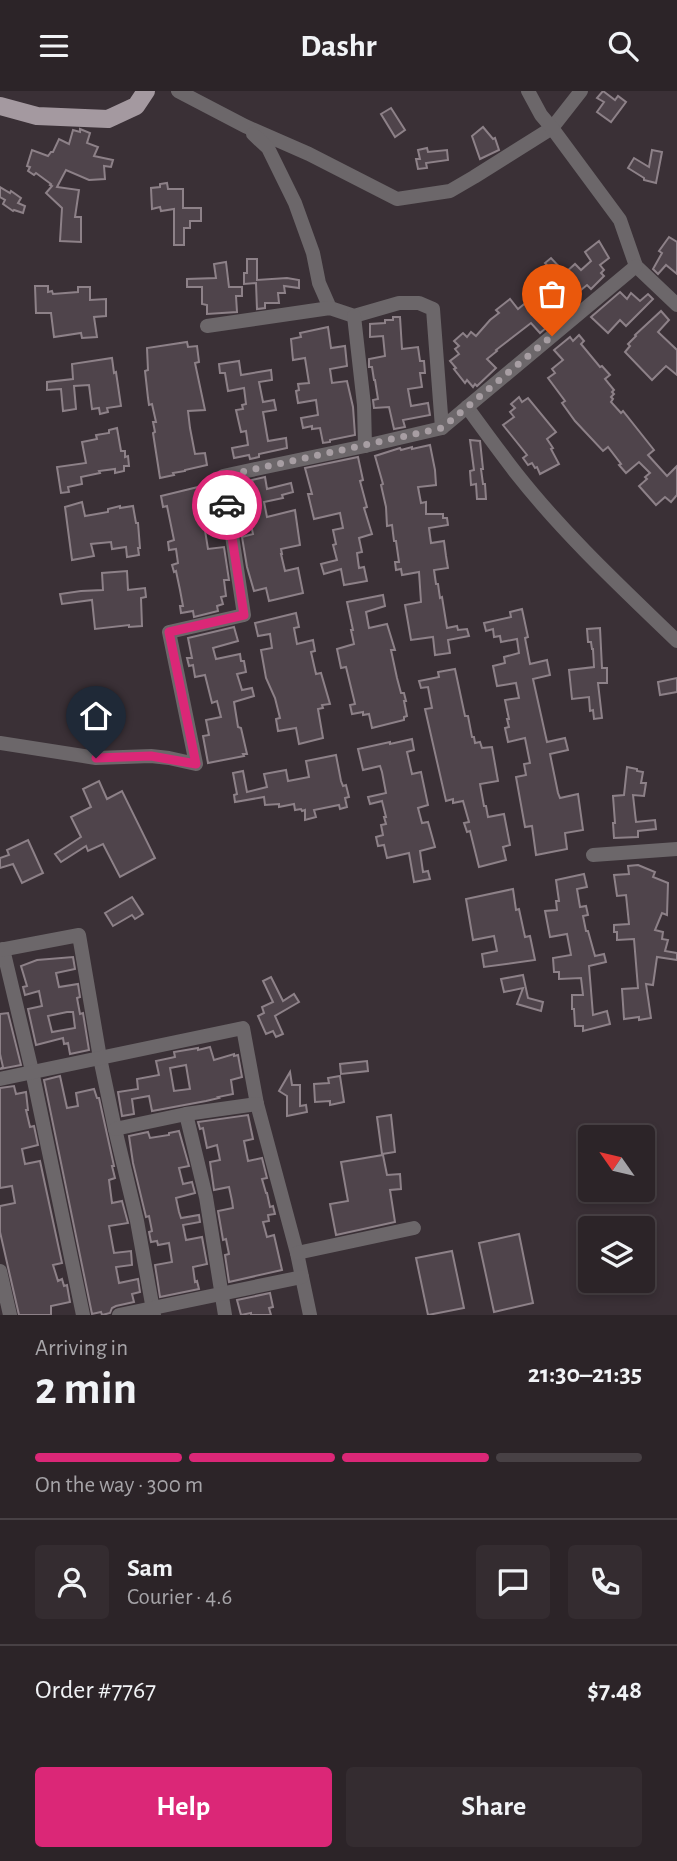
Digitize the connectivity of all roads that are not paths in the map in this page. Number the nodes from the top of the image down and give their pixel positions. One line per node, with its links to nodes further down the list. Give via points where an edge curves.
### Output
1 (528, 91): 7 (street)
2 (581, 91): 7 (street)
3 (188, 92): 6 (street)
4 (141, 98): 5 (main road, via 108,119 37,116)
5 (0, 106)
6 (245, 126): 7 (street, via 397,198 450,191); 10 (street, via 268,148 279,168)
7 (552, 128): 8 (street, via 620,220)
8 (636, 266): 9 (street); 13 (street)
9 (677, 305)
10 (330, 309): 11 (street); 12 (street)
11 (354, 316): 14 (street, via 399,303 433,309); 15 (street)
12 (207, 326)
13 (467, 407): 14 (street); 16 (street, via 545,506)
14 (442, 428): 15 (street)
15 (365, 446): 17 (street, via 223,476 244,615 169,632 196,764 151,756 96,758)
16 (677, 641)
17 (0, 743)
18 (677, 849): 19 (street)
19 (593, 855)
20 (2, 950): 21 (street, via 79,935); 22 (street)
21 (100, 1058): 22 (street); 24 (street, via 243,1028); 26 (street)
22 (32, 1071): 23 (street); 34 (street)
23 (0, 1079)
24 (257, 1104): 25 (street); 28 (street)
25 (186, 1114): 26 (street); 31 (street, via 206,1196)
26 (115, 1129): 32 (street)
27 (414, 1228): 28 (street)
28 (297, 1253): 30 (street)
29 (0, 1271): 33 (street)
30 (302, 1277): 31 (street); 37 (street)
31 (221, 1295): 32 (street); 36 (street)
32 (153, 1312): 35 (street)
33 (10, 1315)
34 (83, 1315)
35 (119, 1315)
36 (225, 1315)
37 (310, 1315)

